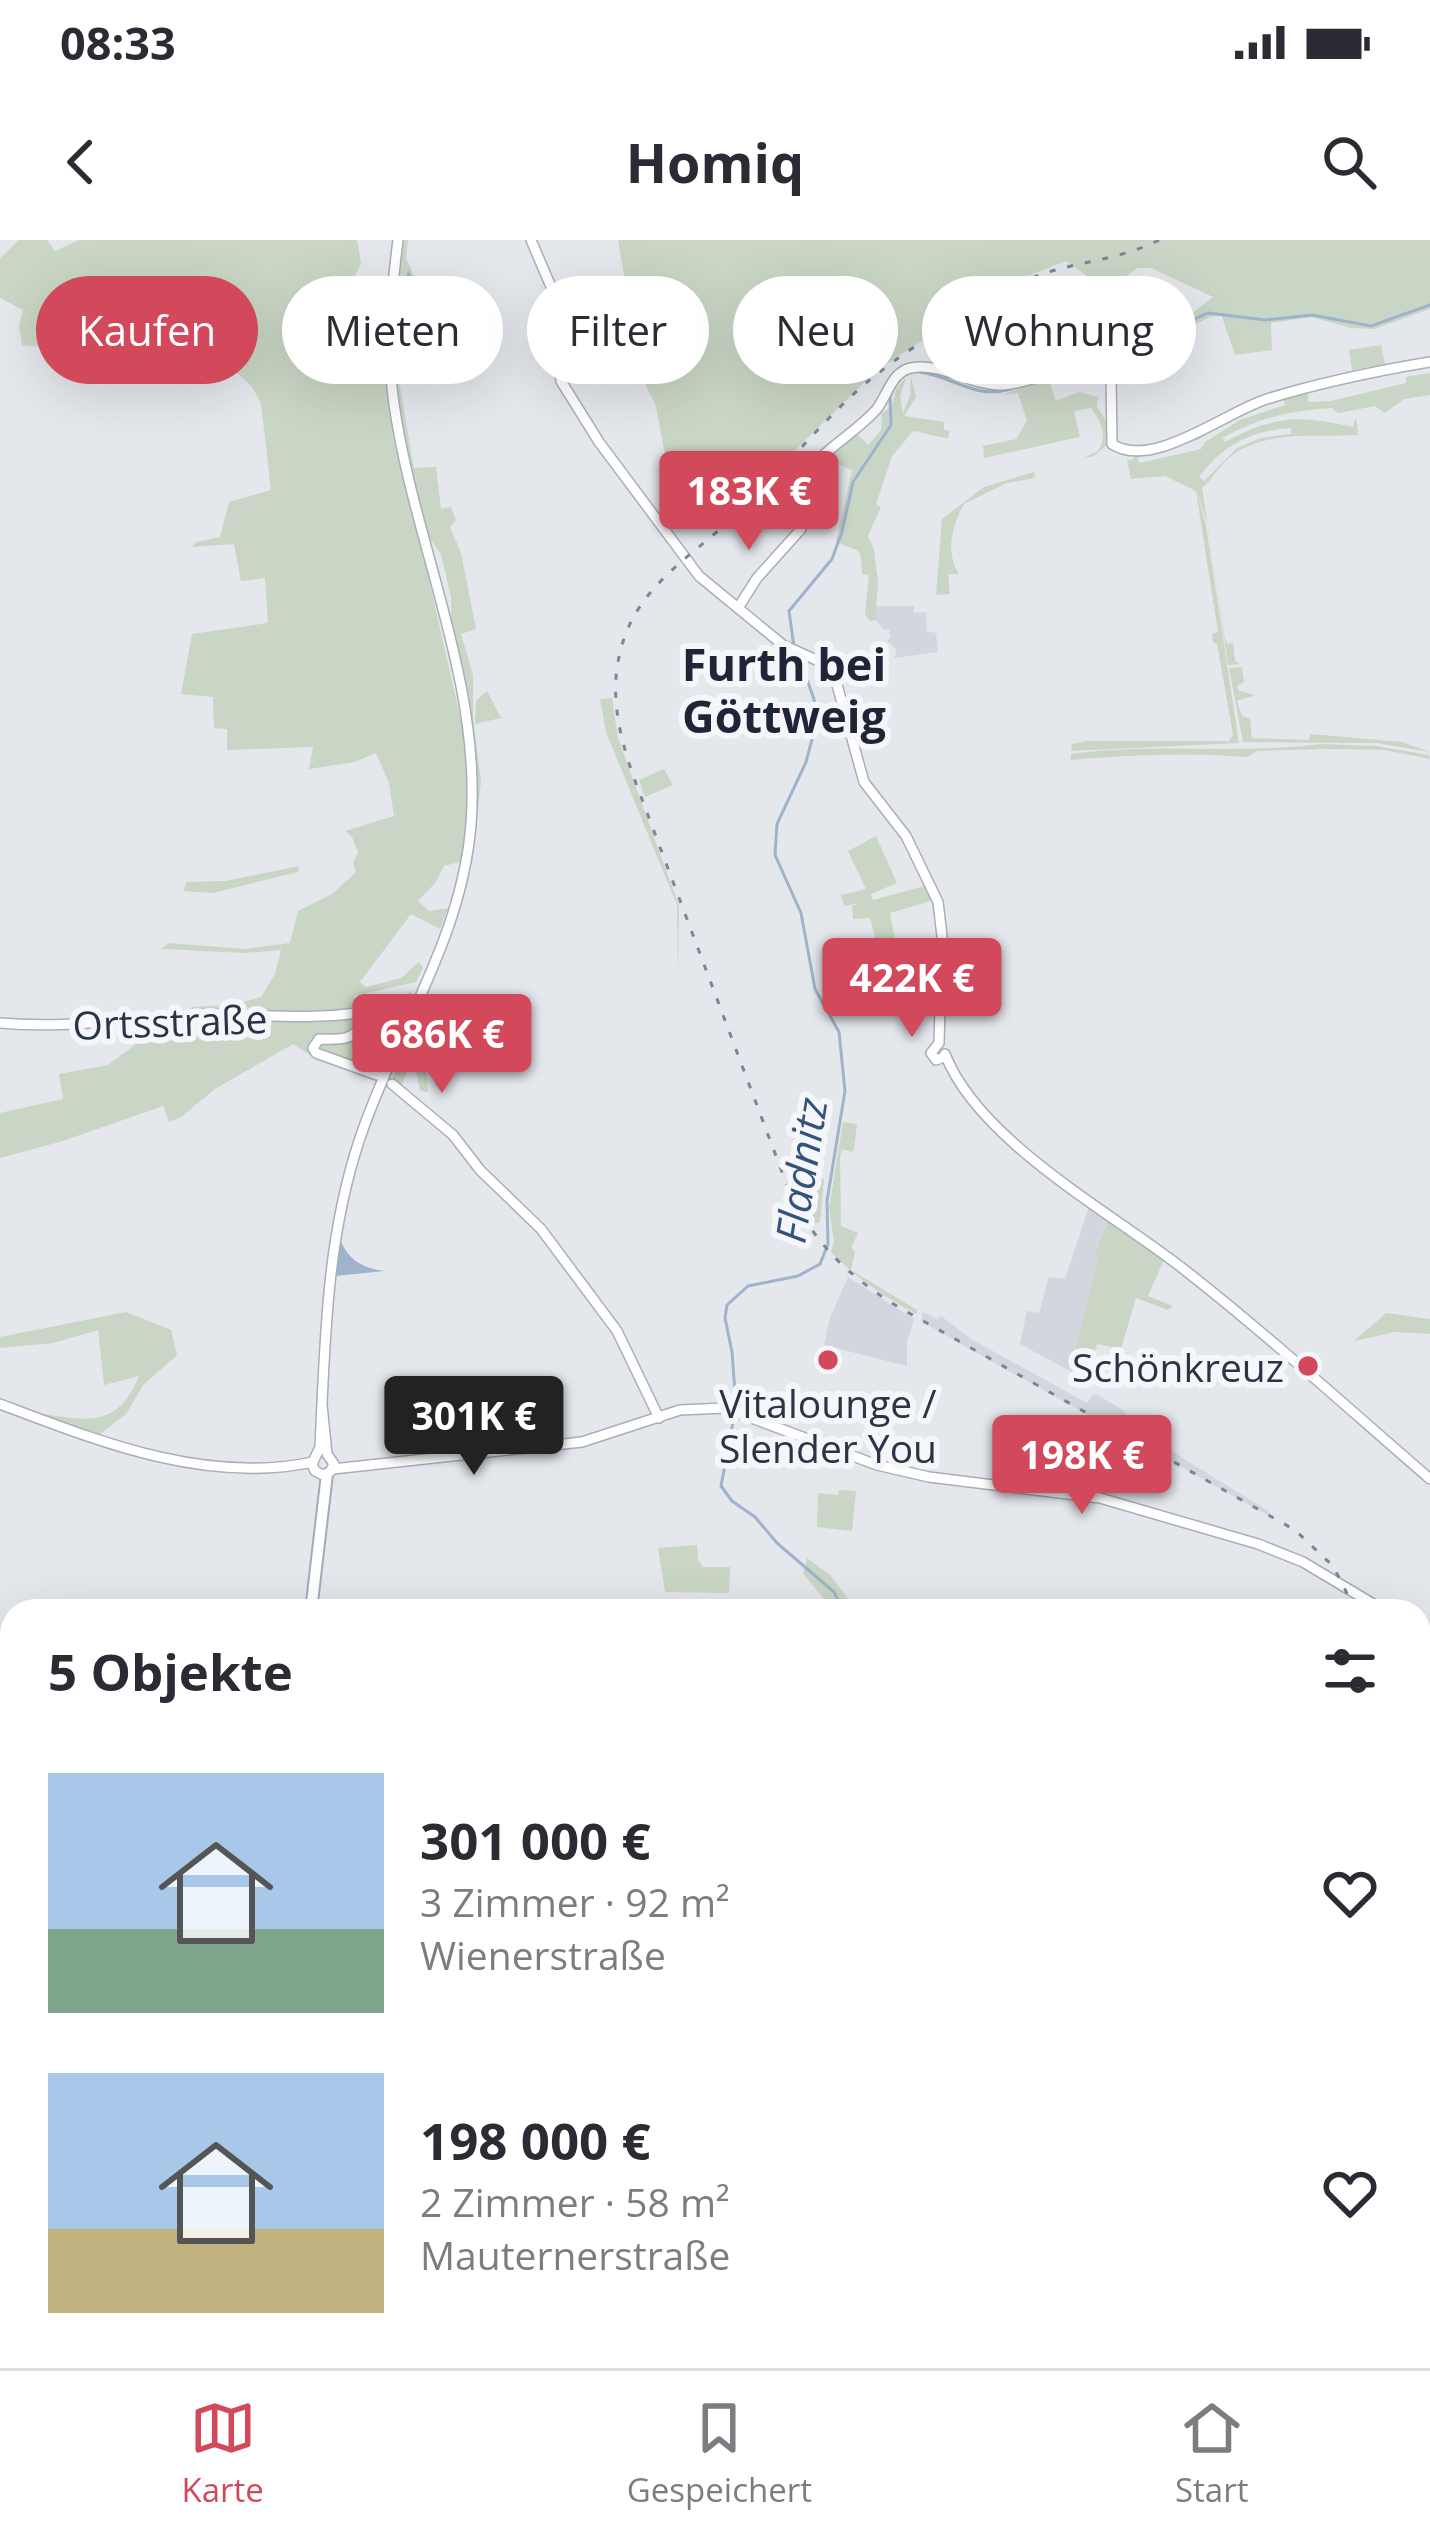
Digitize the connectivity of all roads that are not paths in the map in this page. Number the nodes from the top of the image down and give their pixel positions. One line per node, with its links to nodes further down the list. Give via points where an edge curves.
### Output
1 (398, 240): 10 (street, via 391,377 465,711 471,825 445,943 370,1110 343,1198 328,1279)
2 (531, 240): 4 (street, via 567,324 559,364 564,387 686,563)
3 (1430, 362): 4 (street, via 1261,400 1180,440 1127,451 1112,444 1110,371 1103,363 1001,385 910,368 877,409 818,457 807,474 801,529)
4 (738, 608): 11 (street, via 793,651 832,668 864,782 903,832 938,902 941,1051 968,1093 1004,1132 1186,1271)
5 (0, 1023): 6 (street, Ortsstraße, via 360,1014 363,1024 349,1038 315,1041 316,1053)
6 (377, 1075)
7 (392, 1084): 9 (street, via 541,1229 617,1331)
8 (0, 1404): 10 (street, via 170,1462)
9 (659, 1418): 10 (street, via 582,1442); 13 (street, via 731,1409 894,1468 1088,1495 1290,1555)
10 (323, 1465): 12 (main road)
11 (1430, 1479)
12 (312, 1599)
13 (1364, 1599)

